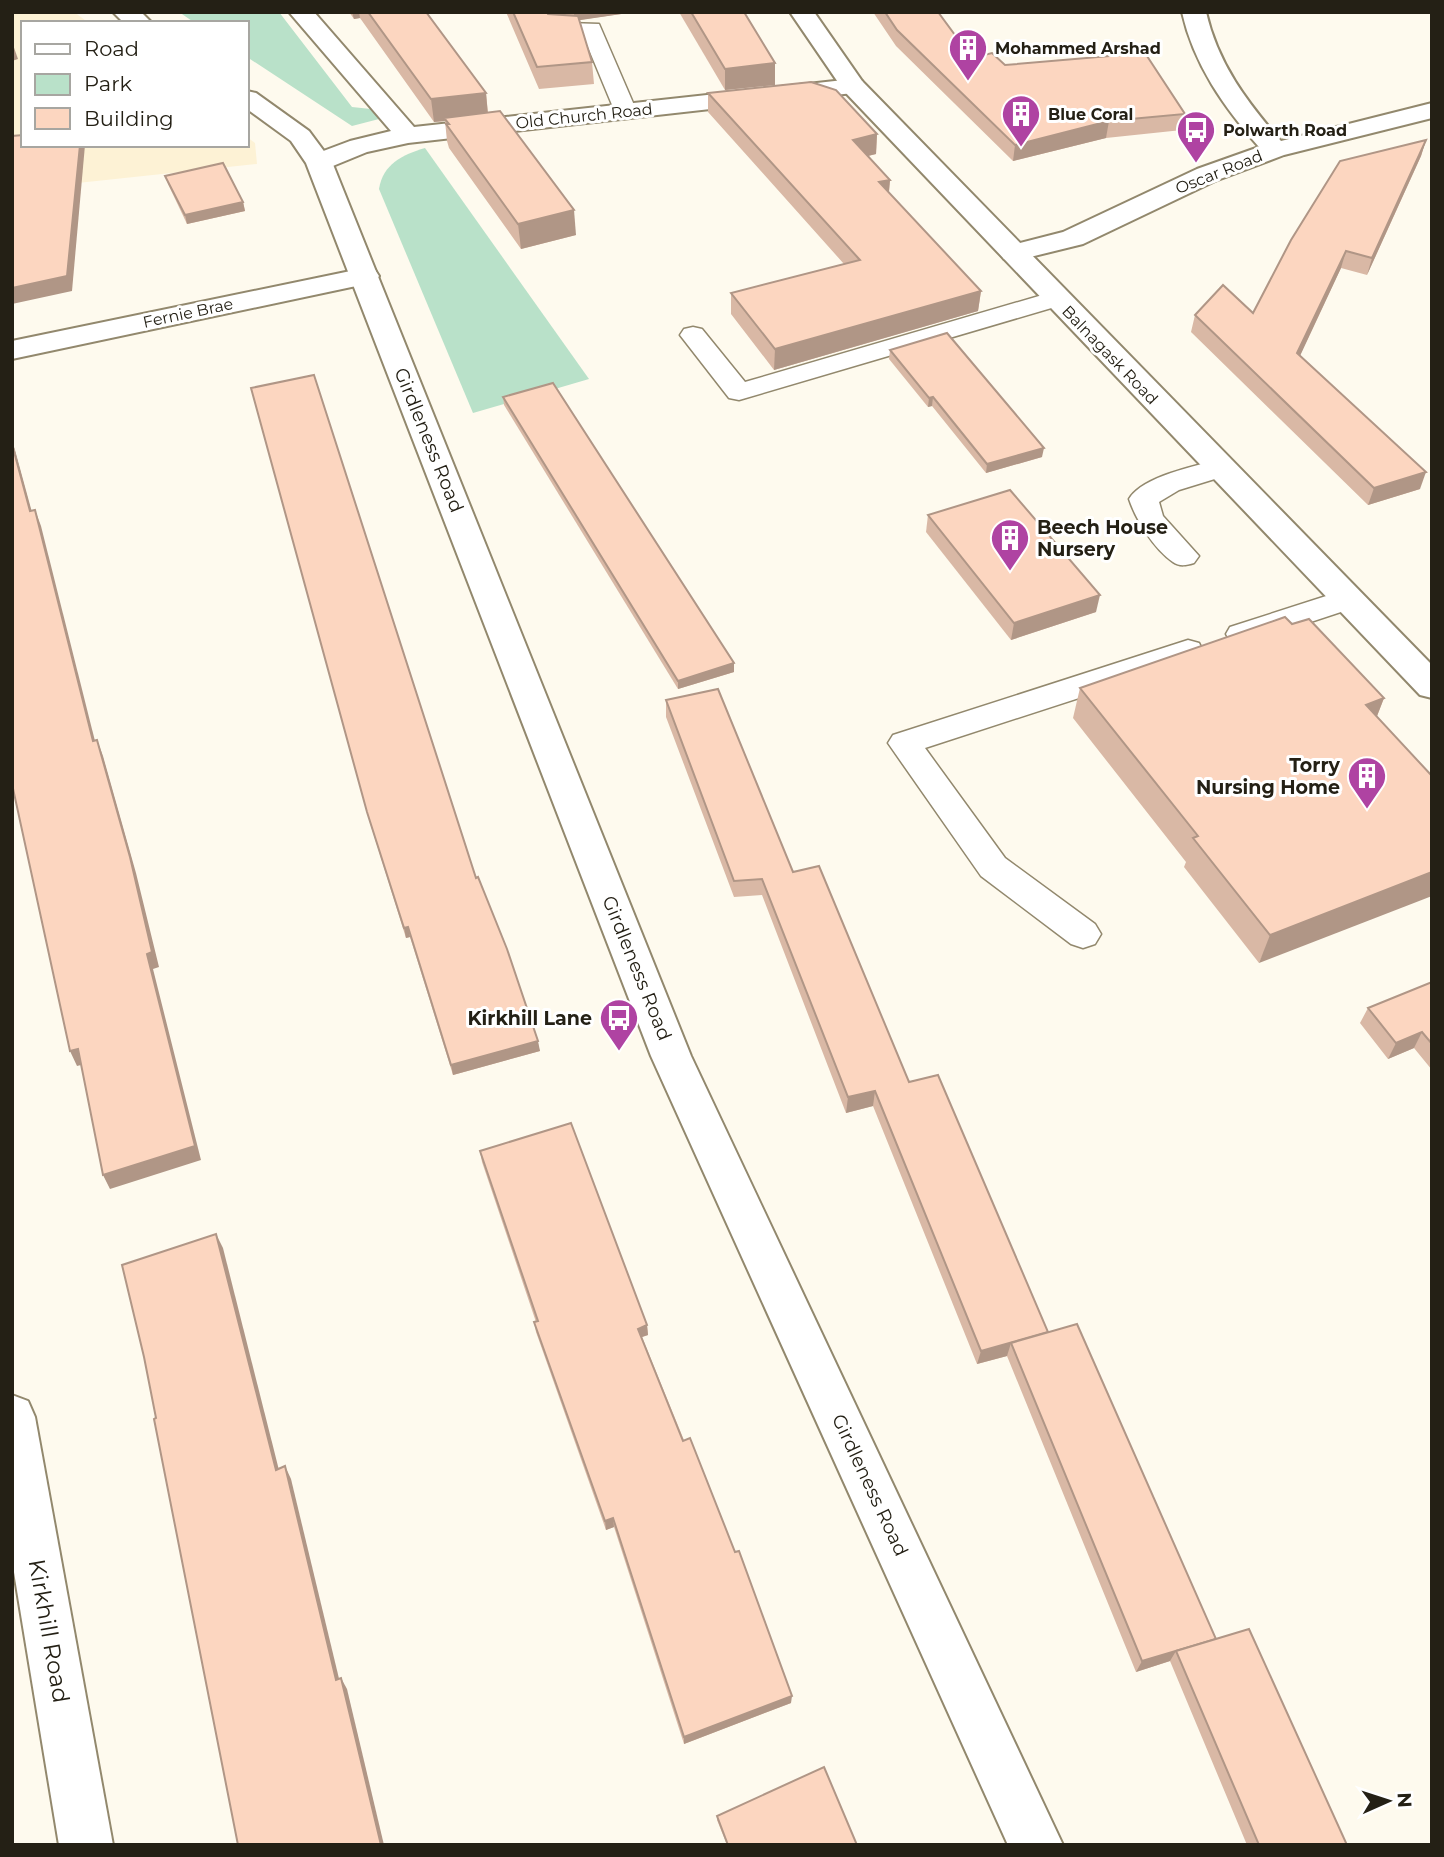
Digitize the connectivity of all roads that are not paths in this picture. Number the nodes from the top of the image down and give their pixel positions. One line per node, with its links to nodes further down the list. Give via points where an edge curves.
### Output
1 (302, 12): 9 (street)
2 (552, 12): 8 (lane, via 560,29 591,29)
3 (802, 12): 5 (street, Balnagask Road)
4 (1194, 12): 10 (street, via 1207,58 1234,102)
5 (853, 86): 8 (street, Old Church Road); 12 (street, Balnagask Road)
6 (248, 100): 11 (street, Girdleness Road, via 300,136)
7 (1432, 110): 10 (street, Oscar Road)
8 (626, 112): 9 (street, Old Church Road)
9 (408, 135): 11 (street, Old Church Road, via 359,145)
10 (1276, 150): 12 (street, Oscar Road, via 1206,175 1073,238)
11 (319, 162): 13 (street, Girdleness Road)
12 (1014, 253): 14 (street, Balnagask Road)
13 (365, 275): 16 (street, Fernie Brae); 24 (street, Girdleness Road, via 671,1056)
14 (1056, 299): 15 (lane, via 739,392); 17 (street, Balnagask Road)
15 (693, 335)
16 (12, 350)
17 (1221, 468): 18 (lane, via 1169,484 1143,499 1150,519); 19 (street, Balnagask Road)
18 (1184, 556)
19 (1348, 599): 20 (street, Balnagask Road); 21 (lane, via 904,743 993,867)
20 (1432, 686)
21 (1083, 934)
22 (12, 1418): 23 (street, Kirkhill Road)
23 (86, 1845)
24 (1036, 1845)

